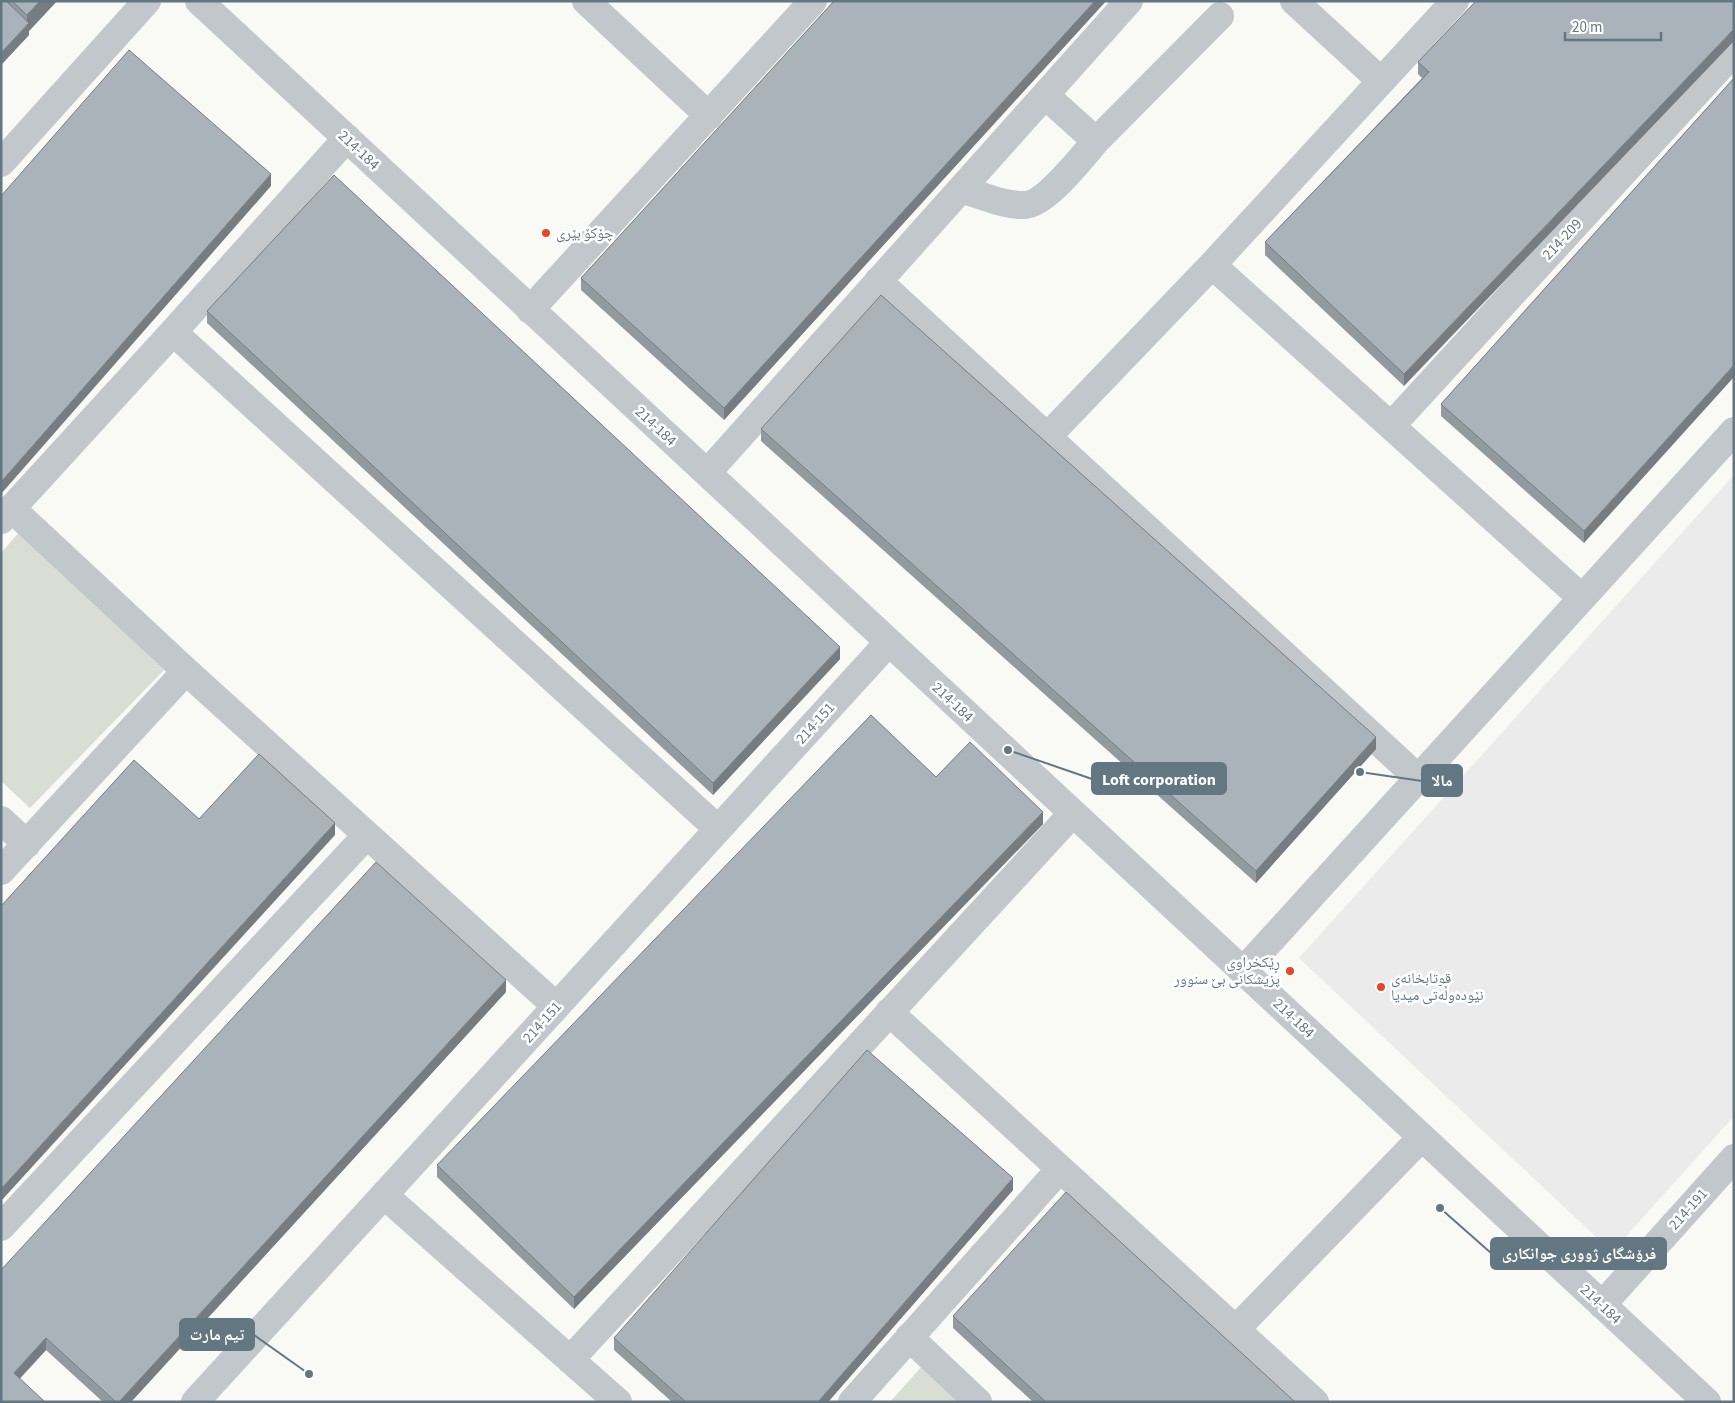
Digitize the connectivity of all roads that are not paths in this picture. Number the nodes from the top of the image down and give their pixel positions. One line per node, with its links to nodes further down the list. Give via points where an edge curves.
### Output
1 (147, 1): 15 (street)
2 (199, 1): 13 (street, 214-184)
3 (586, 1): 12 (street)
4 (813, 1): 12 (street)
5 (1129, 1): 11 (street)
6 (1294, 1): 10 (street)
7 (1455, 1): 10 (street)
8 (1220, 16): 14 (street)
9 (1734, 52): 21 (street, 214-209)
10 (1381, 81): 17 (street)
11 (1046, 96): 14 (street); 16 (street)
12 (709, 116): 19 (street)
13 (347, 138): 19 (street, 214-184); 20 (street)
14 (1096, 141): 16 (street, via 1047,195 1027,205 1010,204)
15 (1, 163)
16 (961, 189): 18 (street)
17 (1212, 265): 21 (street); 23 (street)
18 (878, 281): 23 (street); 24 (street)
19 (530, 310): 24 (street, 214-184)
20 (173, 332): 25 (street); 32 (street)
21 (1391, 426): 26 (street)
22 (1734, 431): 26 (street)
23 (1047, 437): 29 (street)
24 (707, 473): 27 (street, 214-184)
25 (6, 514): 28 (street)
26 (1582, 598): 29 (street)
27 (889, 642): 30 (street, 214-184); 32 (street, 214-151)
28 (186, 671): 33 (street); 34 (street)
29 (1418, 778): 36 (street)
30 (1073, 813): 36 (street, 214-184); 38 (street)
31 (1, 820): 34 (street)
32 (718, 829): 37 (street, 214-151)
33 (367, 835): 37 (street); 43 (street)
34 (26, 844): 35 (street)
35 (1, 871)
36 (1243, 971): 39 (street, 214-184)
37 (556, 1006): 42 (street, 214-151)
38 (889, 1012): 41 (street); 47 (street)
39 (1422, 1137): 44 (street, 214-184); 45 (street)
40 (1734, 1158): 44 (street, 214-191)
41 (1060, 1169): 45 (street); 46 (street)
42 (384, 1195): 47 (street); 48 (street, 214-151)
43 (1, 1227)
44 (1602, 1304): 53 (street, 214-184)
45 (1236, 1329): 52 (street)
46 (909, 1338): 50 (street); 51 (street)
47 (570, 1360): 49 (street)
48 (197, 1401)
49 (618, 1402)
50 (852, 1402)
51 (978, 1402)
52 (1316, 1402)
53 (1707, 1402)

